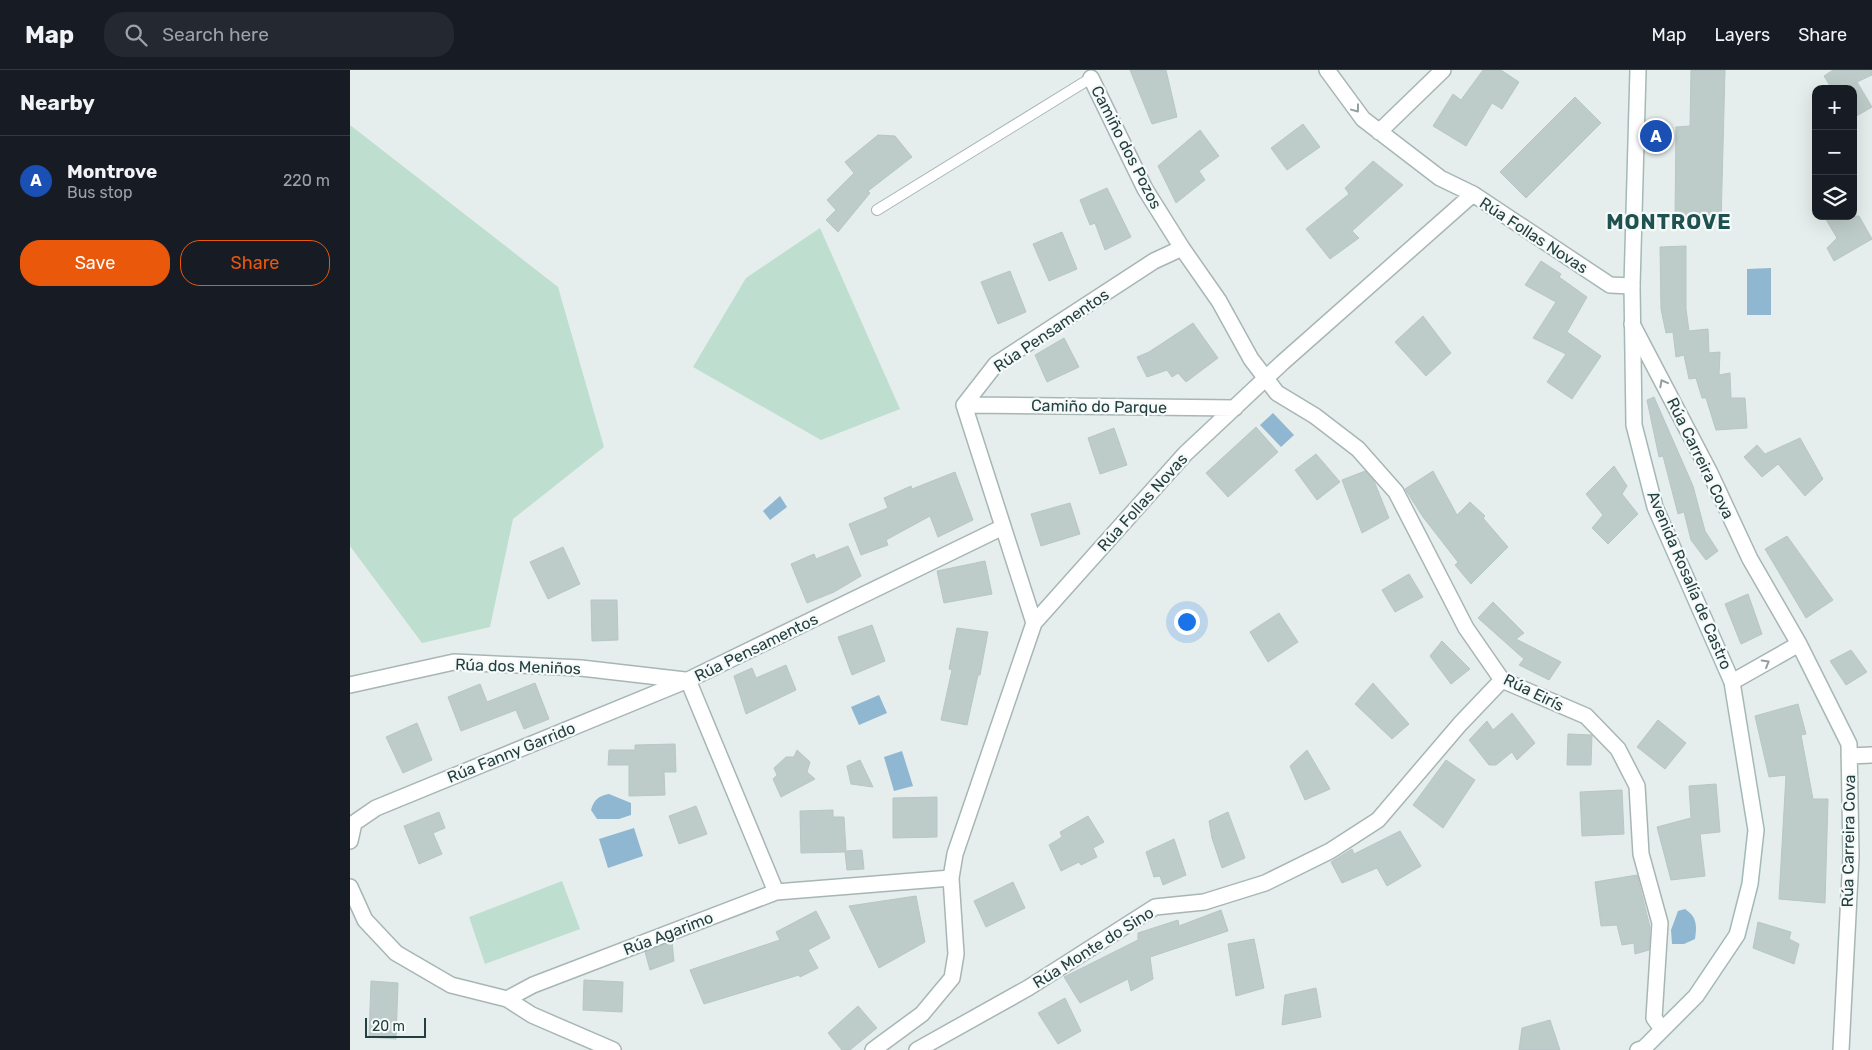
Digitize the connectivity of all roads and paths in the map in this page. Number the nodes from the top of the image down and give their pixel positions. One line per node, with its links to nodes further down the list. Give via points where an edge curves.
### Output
1 (1327, 70): 5 (street, one-way to 5, via 1363,118)
2 (1443, 70): 5 (street)
3 (1638, 70): 9 (street, Avenida Rosalía de Castro)
4 (1091, 78): 7 (lane, Camiño dos Pozos); 8 (street, Camiño dos Pozos, via 1146,189)
5 (1379, 132): 6 (street, via 1440,178)
6 (1473, 194): 9 (street, Rúa Follas Novas, via 1610,285); 11 (street, Rúa Follas Novas)
7 (877, 210)
8 (1182, 248): 11 (street, Camiño dos Pozos, via 1219,301 1251,359); 12 (street, Rúa Pensamentos, via 1154,261 996,364)
9 (1632, 286): 10 (street, Avenida Rosalía de Castro)
10 (1632, 324): 16 (street, Rúa Carreira Cova, one-way to 10, via 1750,558 1710,473); 19 (street, Avenida Rosalía de Castro, via 1634,425 1655,507)
11 (1267, 377): 13 (street, Rúa Follas Novas); 18 (street, Rúa Eirís, via 1278,393 1358,449 1396,492 1466,628)
12 (964, 404): 13 (street, Camiño do Parque); 14 (street)
13 (1235, 408): 15 (street, Rúa Follas Novas, via 1186,454)
14 (1003, 527): 15 (street); 17 (street, Rúa Pensamentos)
15 (1034, 623): 25 (street, Rúa Follas Novas, via 955,854)
16 (1799, 644): 19 (street, one-way to 16); 22 (street, Rúa Carreira Cova, via 1849,744)
17 (688, 680): 20 (street, Rúa dos Meniños, via 581,668 454,662); 23 (street, Rúa Fanny Garrido, via 376,808); 27 (street, Rúa Pensamentos)
18 (1502, 680): 29 (street, Rúa Eirís, via 1586,716 1618,750 1638,786 1640,854 1660,924 1654,1018); 32 (street, Rúa Monte do Sino, via 1378,820 1330,851 1265,883 1204,902 1156,907 1028,988)
19 (1732, 682): 29 (street, Avenida Rosalía de Castro, via 1756,830 1750,884 1737,935 1696,996)
20 (350, 685)
21 (1872, 754): 22 (street)
22 (1849, 756): 34 (street, Rúa Carreira Cova, via 1851,856)
23 (352, 825): 24 (street, Rúa Fanny Garrido)
24 (350, 841)
25 (951, 878): 27 (street, Rúa Agarimo); 31 (street, Rúa Follas Novas, via 956,954 952,978 922,1014)
26 (350, 887): 28 (street, via 365,920 396,953 451,985)
27 (776, 892): 28 (street, Rúa Agarimo, via 533,985)
28 (508, 999): 30 (street, via 532,1015)
29 (1662, 1029): 33 (street, Avenida Rosalía de Castro)
30 (613, 1050)
31 (874, 1050)
32 (917, 1050)
33 (1638, 1050)
34 (1841, 1050)

